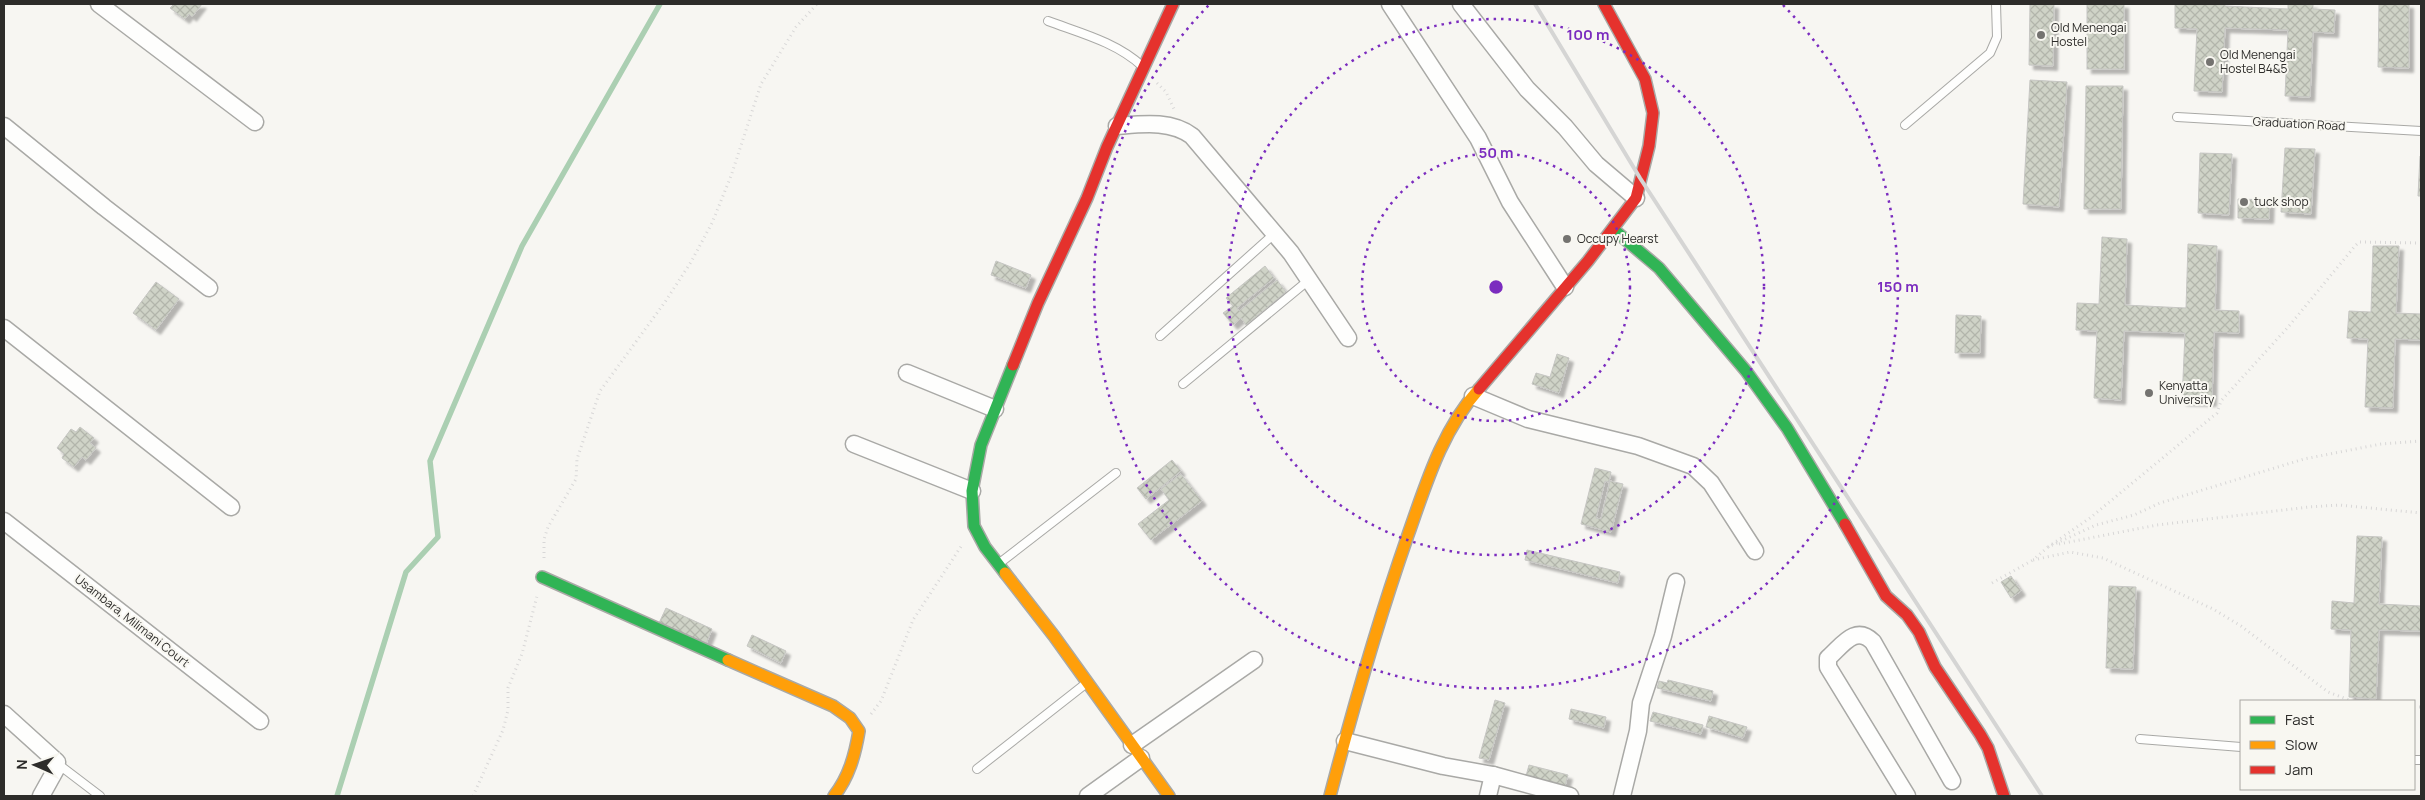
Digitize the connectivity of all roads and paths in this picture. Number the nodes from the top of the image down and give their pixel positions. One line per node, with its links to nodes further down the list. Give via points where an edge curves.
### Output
1 (99, 4): 11 (street)
2 (817, 4): 43 (path, via 796,26 761,84 731,176 691,262 600,391 577,459 576,479 544,539)
3 (1173, 4): 9 (street)
4 (1390, 4): 22 (street, via 1478,138 1510,202)
5 (1461, 4): 17 (street, via 1527,89 1596,164)
6 (1604, 4): 17 (street, via 1645,79 1653,113 1649,146)
7 (1996, 4): 12 (lane, via 1997,37 1990,53)
8 (1048, 21): 9 (lane, via 1112,46)
9 (1145, 69): 14 (street); 15 (path, via 1166,92)
10 (2177, 117): 16 (lane, Graduation Road)
11 (255, 122)
12 (1905, 125)
13 (4, 126): 23 (street)
14 (1117, 126): 15 (street, via 1153,124); 30 (street)
15 (1182, 128): 19 (street)
16 (2421, 131)
17 (1636, 198): 18 (street)
18 (1612, 230): 22 (street); 71 (street, via 1659,268 1746,371 1787,428 1886,596 1907,615 1919,632 1948,688 1980,734)
19 (1274, 234): 21 (street); 25 (lane)
20 (2421, 243): 39 (path, via 2359,242 2221,401 2217,413 2090,518)
21 (1310, 279): 26 (street); 28 (lane)
22 (1565, 287): 29 (street)
23 (209, 288)
24 (4, 328): 35 (street)
25 (1160, 336)
26 (1348, 338)
27 (907, 373): 30 (street)
28 (1183, 384)
29 (1473, 396): 40 (street, via 1528,419 1638,446 1693,466 1710,483); 53 (street, via 1450,430 1434,462 1366,665)
30 (995, 409): 34 (street, via 975,468)
31 (2421, 441): 39 (path, via 2382,444 2299,460 2096,525)
32 (854, 444): 34 (street)
33 (1116, 473): 42 (lane)
34 (972, 491): 38 (street)
35 (231, 508)
36 (2421, 513): 39 (path, via 2339,505 2309,506 2157,524)
37 (4, 521): 50 (street, Usambara, Milimani Court)
38 (974, 526): 42 (street); 51 (path, via 913,620 880,701)
39 (2048, 547): 41 (path)
40 (1755, 551)
41 (2033, 560): 45 (path); 48 (path, via 2070,552 2103,558 2213,609 2241,626 2328,692)
42 (998, 564): 47 (street)
43 (542, 578): 51 (street, via 833,706 850,718); 62 (path, via 522,654 508,688 504,730)
44 (1676, 582): 69 (street, via 1663,636 1641,703 1638,731)
45 (1992, 583)
46 (1254, 660): 55 (street)
47 (1086, 683): 55 (street); 57 (lane)
48 (2349, 700)
49 (4, 714): 56 (street)
50 (260, 721)
51 (859, 731): 63 (street, via 851,767)
52 (2140, 739): 54 (lane)
53 (1345, 740): 58 (street, via 1443,766); 66 (street)
54 (2240, 747)
55 (1136, 752): 64 (street); 65 (street)
56 (57, 763): 60 (street); 61 (lane)
57 (977, 769)
58 (1493, 775): 67 (street); 68 (street)
59 (1952, 781): 70 (street, via 1873,642 1866,635 1853,636 1828,658 1828,667)
60 (41, 796)
61 (100, 796)
62 (473, 796)
63 (834, 796)
64 (1088, 796)
65 (1169, 796)
66 (1330, 796)
67 (1488, 796)
68 (1570, 796)
69 (1622, 796)
70 (1907, 796)
71 (2004, 796)

